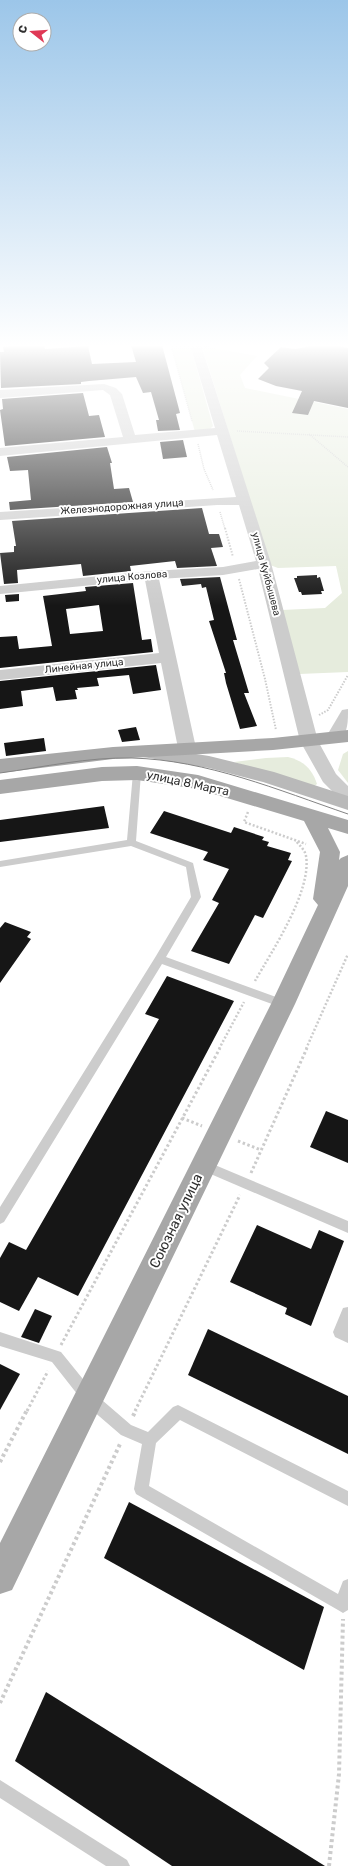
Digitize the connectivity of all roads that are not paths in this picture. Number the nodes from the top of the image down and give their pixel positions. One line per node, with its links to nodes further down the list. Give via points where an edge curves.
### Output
1 (128, 432): 4 (street)
2 (212, 432): 4 (street)
3 (221, 432): 6 (street, улица Куйбышева)
4 (130, 440): 5 (street)
5 (0, 452)
6 (245, 501): 7 (street, Железнодорожная улица); 8 (street, улица Куйбышева)
7 (0, 516)
8 (264, 563): 9 (street, улица Козлова, via 252,567); 15 (street, улица Куйбышева)
9 (151, 575): 10 (street, улица Козлова); 11 (street)
10 (0, 590)
11 (168, 657): 12 (street, Линейная улица); 16 (street)
12 (0, 675)
13 (348, 714): 14 (street)
14 (341, 737): 15 (main road)
15 (309, 741): 16 (main road); 21 (street, улица Куйбышева, via 329,778)
16 (187, 748): 17 (main road)
17 (134, 751): 18 (main road, улица 8 Марта); 22 (main road, улица 8 Марта, via 209,762)
18 (0, 766)
19 (137, 773): 20 (main road, улица 8 Марта, via 102,774); 23 (main road, улица 8 Марта, via 198,782); 25 (lane)
20 (0, 788)
21 (348, 795)
22 (348, 803)
23 (311, 816): 24 (main road, улица 8 Марта); 28 (main road, via 330,852 325,895)
24 (348, 827)
25 (131, 843): 26 (lane); 29 (lane, via 190,865 196,897)
26 (0, 864)
27 (346, 873): 28 (main road, Союзная улица)
28 (310, 946): 30 (main road, Союзная улица)
29 (160, 959): 30 (lane); 32 (lane)
30 (283, 1004): 31 (main road, Союзная улица)
31 (203, 1165): 33 (lane); 37 (main road, Союзная улица)
32 (0, 1218)
33 (348, 1227)
34 (348, 1313): 35 (lane, via 340,1332)
35 (348, 1336)
36 (0, 1339): 37 (lane, via 56,1357)
37 (90, 1399): 38 (lane, via 126,1430); 40 (main road, Союзная улица)
38 (150, 1440): 39 (lane, via 178,1412); 41 (lane, via 141,1489 343,1605)
39 (348, 1499)
40 (0, 1578)
41 (348, 1586)
42 (0, 1788): 45 (lane)
43 (0, 1792): 44 (lane)
44 (112, 1866)
45 (120, 1866)

